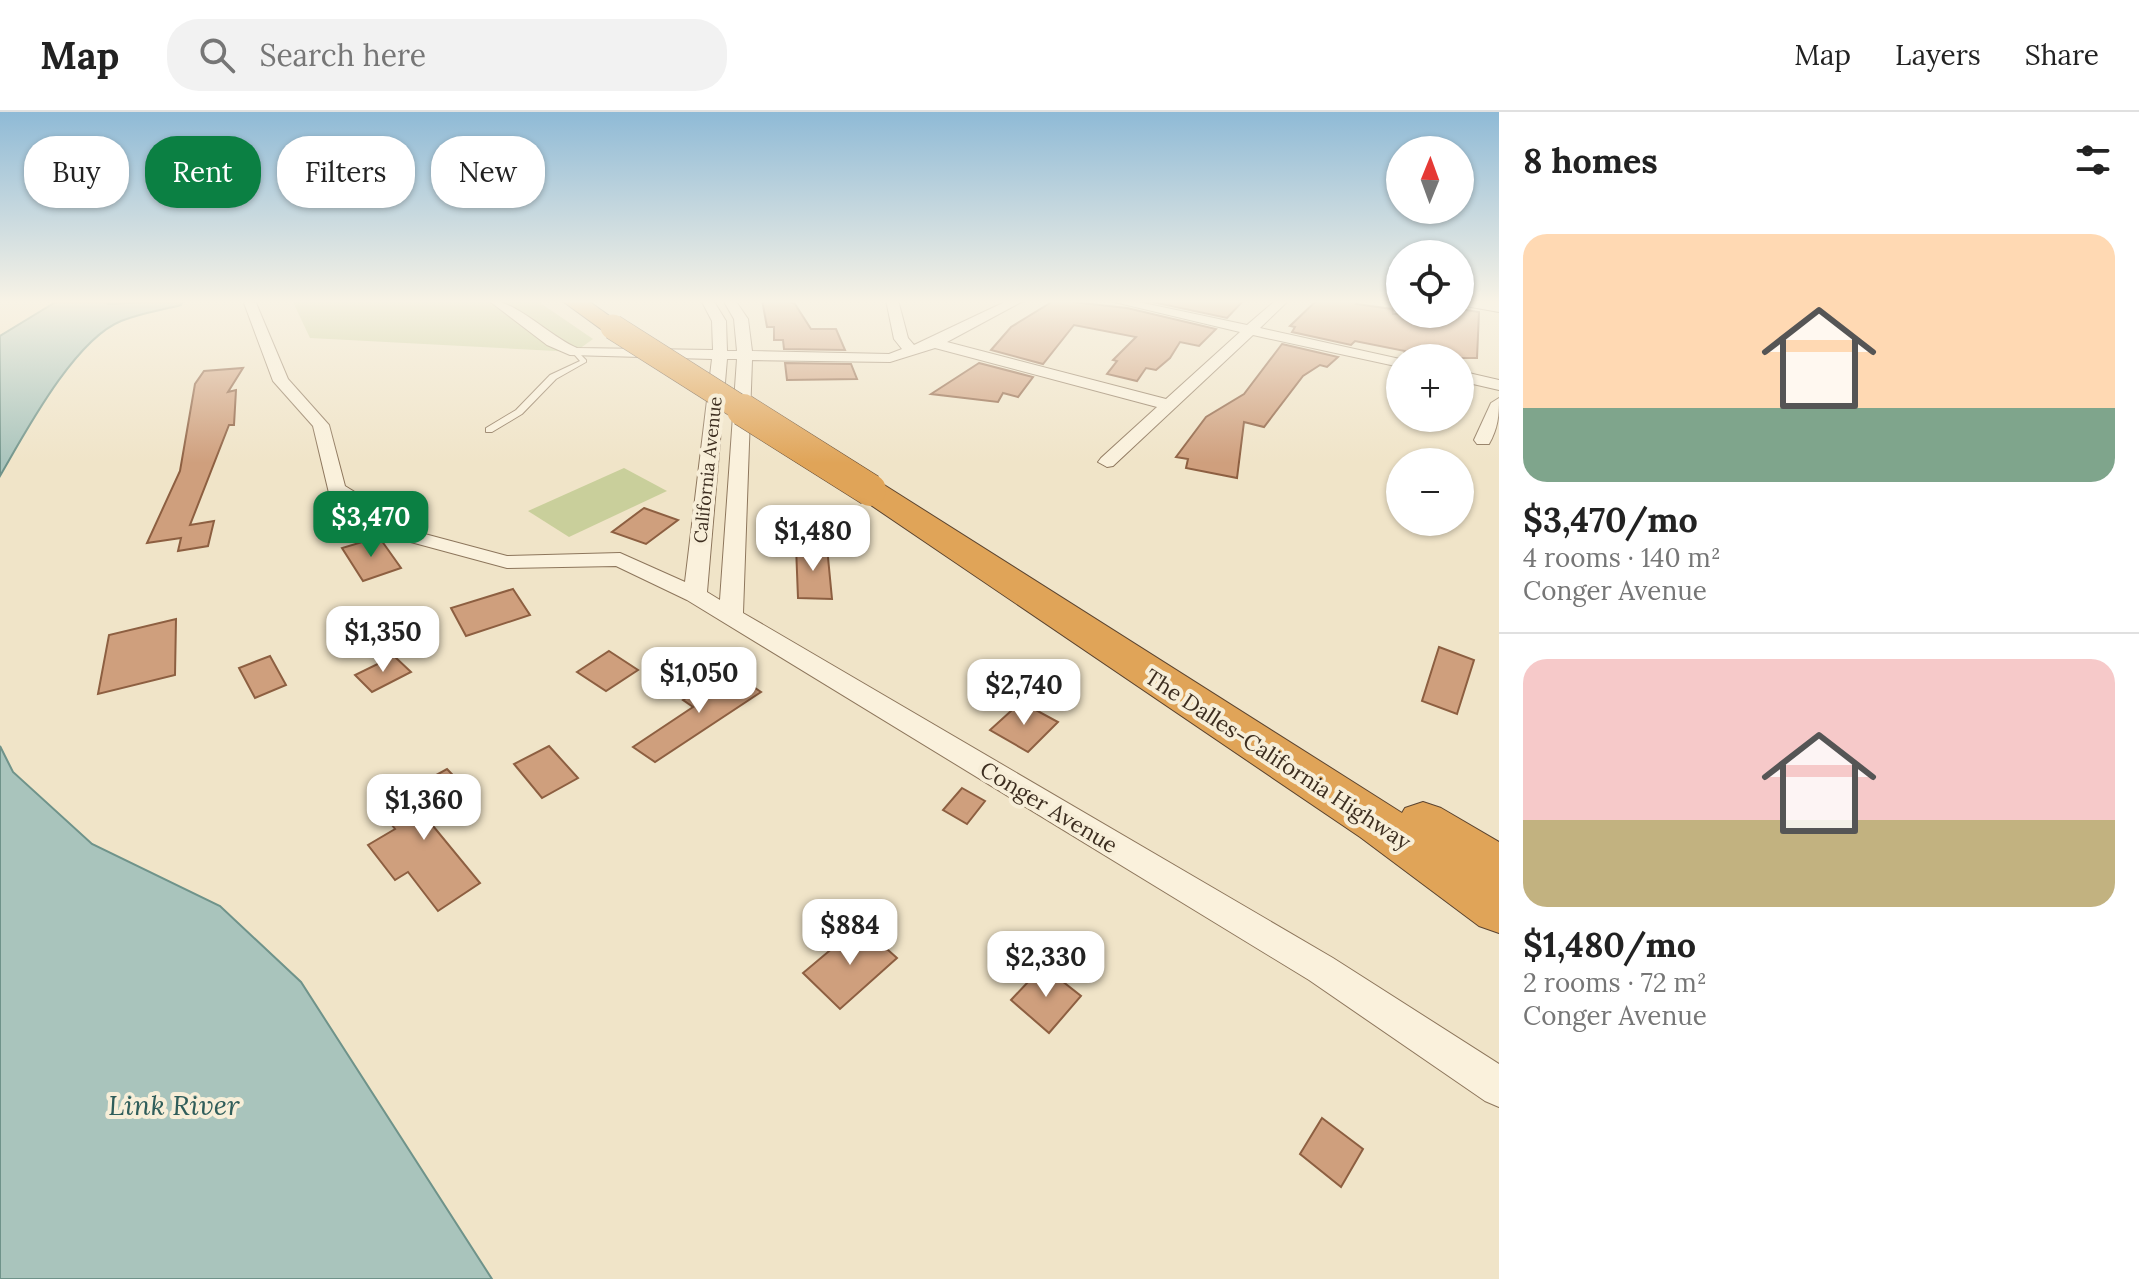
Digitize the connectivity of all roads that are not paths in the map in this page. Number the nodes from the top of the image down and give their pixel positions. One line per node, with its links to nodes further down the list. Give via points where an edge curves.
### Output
1 (271, 354): 20 (street, Conger Avenue, via 281,381 321,425 336,489 414,537 507,562 620,559)
2 (577, 354): 16 (lane, via 584,361 553,377 519,412)
3 (656, 354): 19 (highway, The Dalles-California Highway, bridge)
4 (664, 354): 9 (street)
5 (903, 354): 10 (street)
6 (977, 354): 15 (street)
7 (1224, 354): 15 (street)
8 (1361, 354): 11 (street)
9 (720, 356): 10 (street); 20 (street, California Avenue)
10 (745, 356): 21 (street, California Avenue)
11 (1386, 360)
12 (1474, 379): 13 (street)
13 (1499, 385)
14 (1499, 403): 17 (street)
15 (1169, 405): 18 (street)
16 (489, 430)
17 (1483, 440)
18 (1107, 462)
19 (870, 490): 22 (highway, via 1044,590); 23 (highway, The Dalles-California Highway, via 1378,823)
20 (695, 595): 21 (street, Conger Avenue)
21 (731, 616): 24 (street, Conger Avenue, via 1321,969)
22 (1499, 869)
23 (1499, 909)
24 (1499, 1087)

